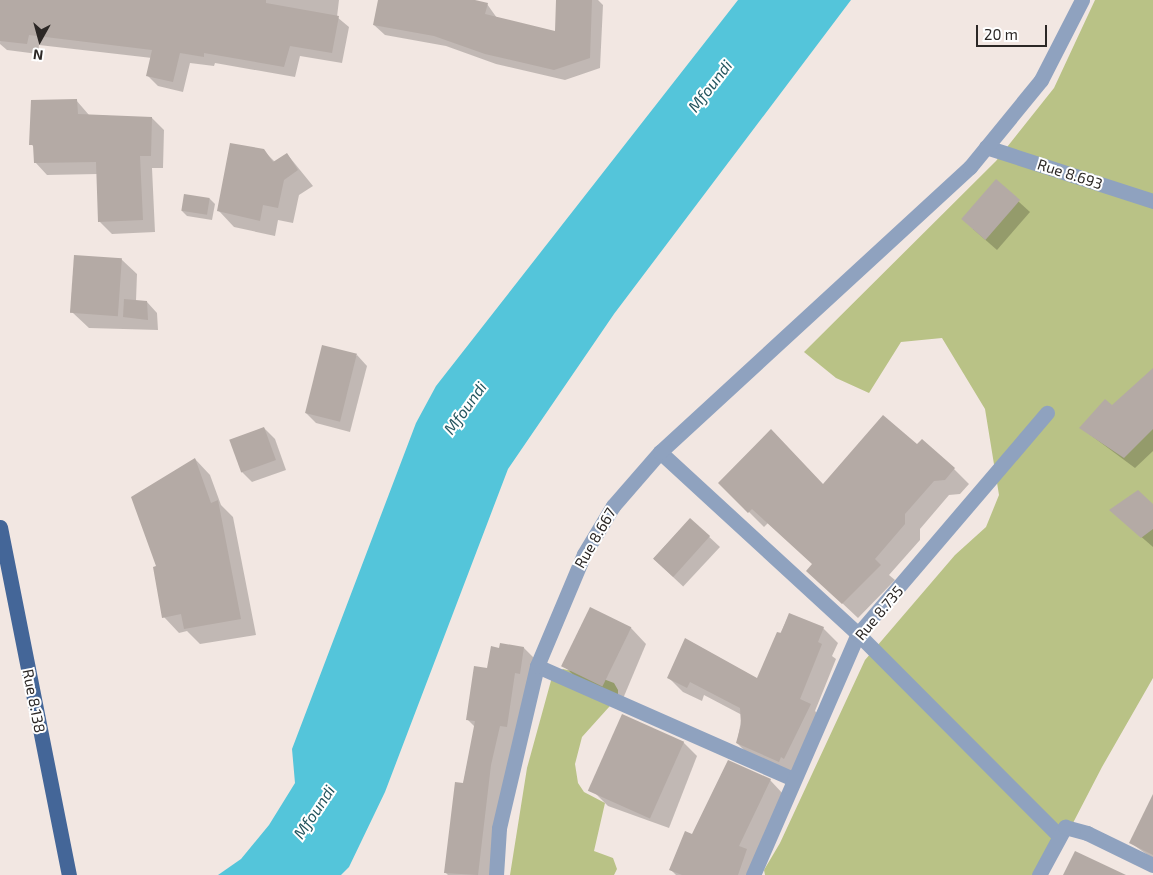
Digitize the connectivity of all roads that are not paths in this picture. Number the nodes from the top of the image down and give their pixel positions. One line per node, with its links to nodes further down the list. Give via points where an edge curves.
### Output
1 (1082, 0): 2 (street, Rue 8.667, via 1041,80)
2 (986, 148): 3 (street, Rue 8.693); 5 (street, Rue 8.667, via 843,287)
3 (1153, 201)
4 (1047, 413): 7 (street, Rue 8.735)
5 (660, 452): 7 (street); 8 (street, Rue 8.667, via 613,506 584,554)
6 (0, 527): 12 (main road, Rue 8.138)
7 (858, 634): 9 (street, Rue 8.735); 10 (street)
8 (537, 666): 9 (street); 13 (street, Rue 8.667, via 499,828)
9 (793, 779): 14 (street, Rue 8.735)
10 (1058, 834): 11 (street, via 1065,827 1087,833); 15 (street)
11 (1153, 865)
12 (69, 875)
13 (496, 875)
14 (753, 875)
15 (1039, 875)

